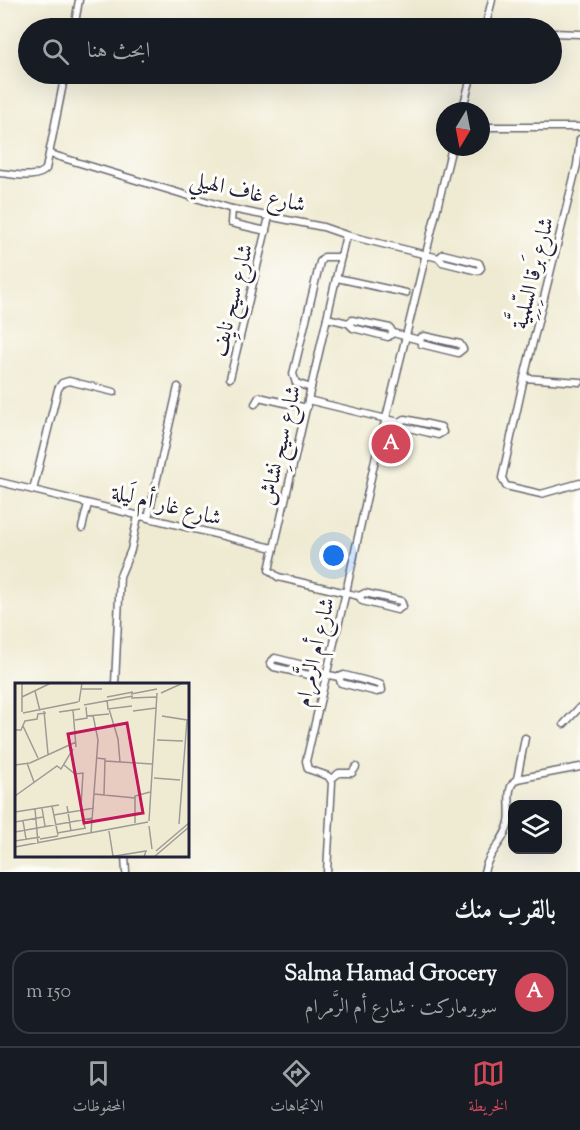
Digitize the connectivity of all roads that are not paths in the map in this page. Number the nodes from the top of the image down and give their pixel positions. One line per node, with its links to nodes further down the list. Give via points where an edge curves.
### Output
1 (80, 0): 3 (street)
2 (492, 0): 4 (street)
3 (76, 18)
4 (488, 18)
5 (562, 33): 6 (street)
6 (580, 34)
7 (63, 84): 13 (street)
8 (469, 84): 9 (street)
9 (464, 102)
10 (490, 127): 11 (street)
11 (580, 127)
12 (580, 139): 16 (street, شارع بَرقا السِّلِمِيَّة)
13 (50, 154): 15 (street, via 43,173); 17 (street, شارع غاف الهيلي)
14 (450, 156): 21 (street, شارع أم الرَّمرام)
15 (0, 173)
16 (577, 176): 30 (street, شارع بَرقا السِّلِمِيَّة)
17 (232, 209): 18 (street, شارع غاف الهيلي); 19 (street, شارع سيح نايِف, via 231,223)
18 (269, 217): 19 (street, شارع سيح نايِف); 20 (street, شارع غاف الهيلي)
19 (266, 231): 29 (street, شارع سيح نايِف)
20 (346, 235): 21 (street, شارع غاف الهيلي); 22 (street, شارع سيح نِشاش)
21 (426, 254): 23 (street, شارع غاف الهيلي); 27 (street, شارع أم الرَّمرام)
22 (341, 257): 24 (street, شارع سيح نِشاش); 33 (street, via 327,256 321,262 293,374 296,383)
23 (439, 258): 23 (street, شارع غاف الهيلي, via 476,271 481,268 480,264 443,254)
24 (337, 278): 25 (street); 26 (street, شارع سيح نِشاش)
25 (406, 293)
26 (327, 318): 27 (street, via 388,337 393,333); 33 (street, شارع سيح نِشاش)
27 (406, 337): 28 (street); 40 (street, شارع أم الرَّمرام)
28 (419, 340): 28 (street, via 458,353 463,349 459,344 424,336)
29 (230, 378)
30 (524, 378): 31 (street); 43 (street, شارع بَرقا السِّلِمِيَّة, via 503,482 511,488 541,494)
31 (580, 382)
32 (178, 387): 47 (street)
33 (311, 388): 35 (street, شارع سيح نِشاش)
34 (114, 392): 44 (street, via 69,381 62,383)
35 (308, 400): 38 (street, شارع سيح نِشاش); 40 (street)
36 (285, 403): 37 (street, via 259,397); 38 (street); 39 (street)
37 (255, 404)
38 (307, 408): 49 (street, شارع سيح نِشاش)
39 (283, 411)
40 (386, 418): 41 (street); 50 (street, شارع أم الرَّمرام)
41 (399, 422): 41 (street, via 401,426 438,435 444,432 441,427 402,418)
42 (0, 483): 44 (street, شارع غار أم لَيلة)
43 (580, 483)
44 (33, 490): 45 (street, شارع غار أم لَيلة)
45 (88, 504): 46 (street, شارع غار أم لَيلة); 48 (street, شارع غار أم لَيلة)
46 (138, 516): 47 (street, شارع غار أم لَيلة); 55 (street, via 131,550 120,576)
47 (148, 518): 49 (street, شارع غار أم لَيلة)
48 (82, 528)
49 (273, 548): 50 (street, شارع سيح نِشاش, via 269,570 274,575)
50 (346, 592): 51 (street, شارع سيح نِشاش); 53 (street, شارع أم الرَّمرام)
51 (359, 596): 51 (street, شارع سيح نِشاش, via 362,601 398,610 403,606 398,601 362,593)
52 (313, 672): 52 (street, via 311,668 275,658 271,661 274,667 309,675); 53 (street)
53 (326, 675): 54 (street); 62 (street, شارع أم الرَّمرام, via 306,763 310,771)
54 (339, 677): 54 (street, via 341,682 382,690 379,684)
55 (115, 683)
56 (580, 707): 57 (street)
57 (564, 724)
58 (525, 738): 61 (street)
59 (356, 767): 62 (street, via 351,773 339,773)
60 (580, 767): 61 (street)
61 (517, 778): 66 (street, via 509,788 508,826 488,856)
62 (331, 779): 65 (street)
63 (124, 857): 64 (street)
64 (126, 872)
65 (327, 872)
66 (484, 872)

